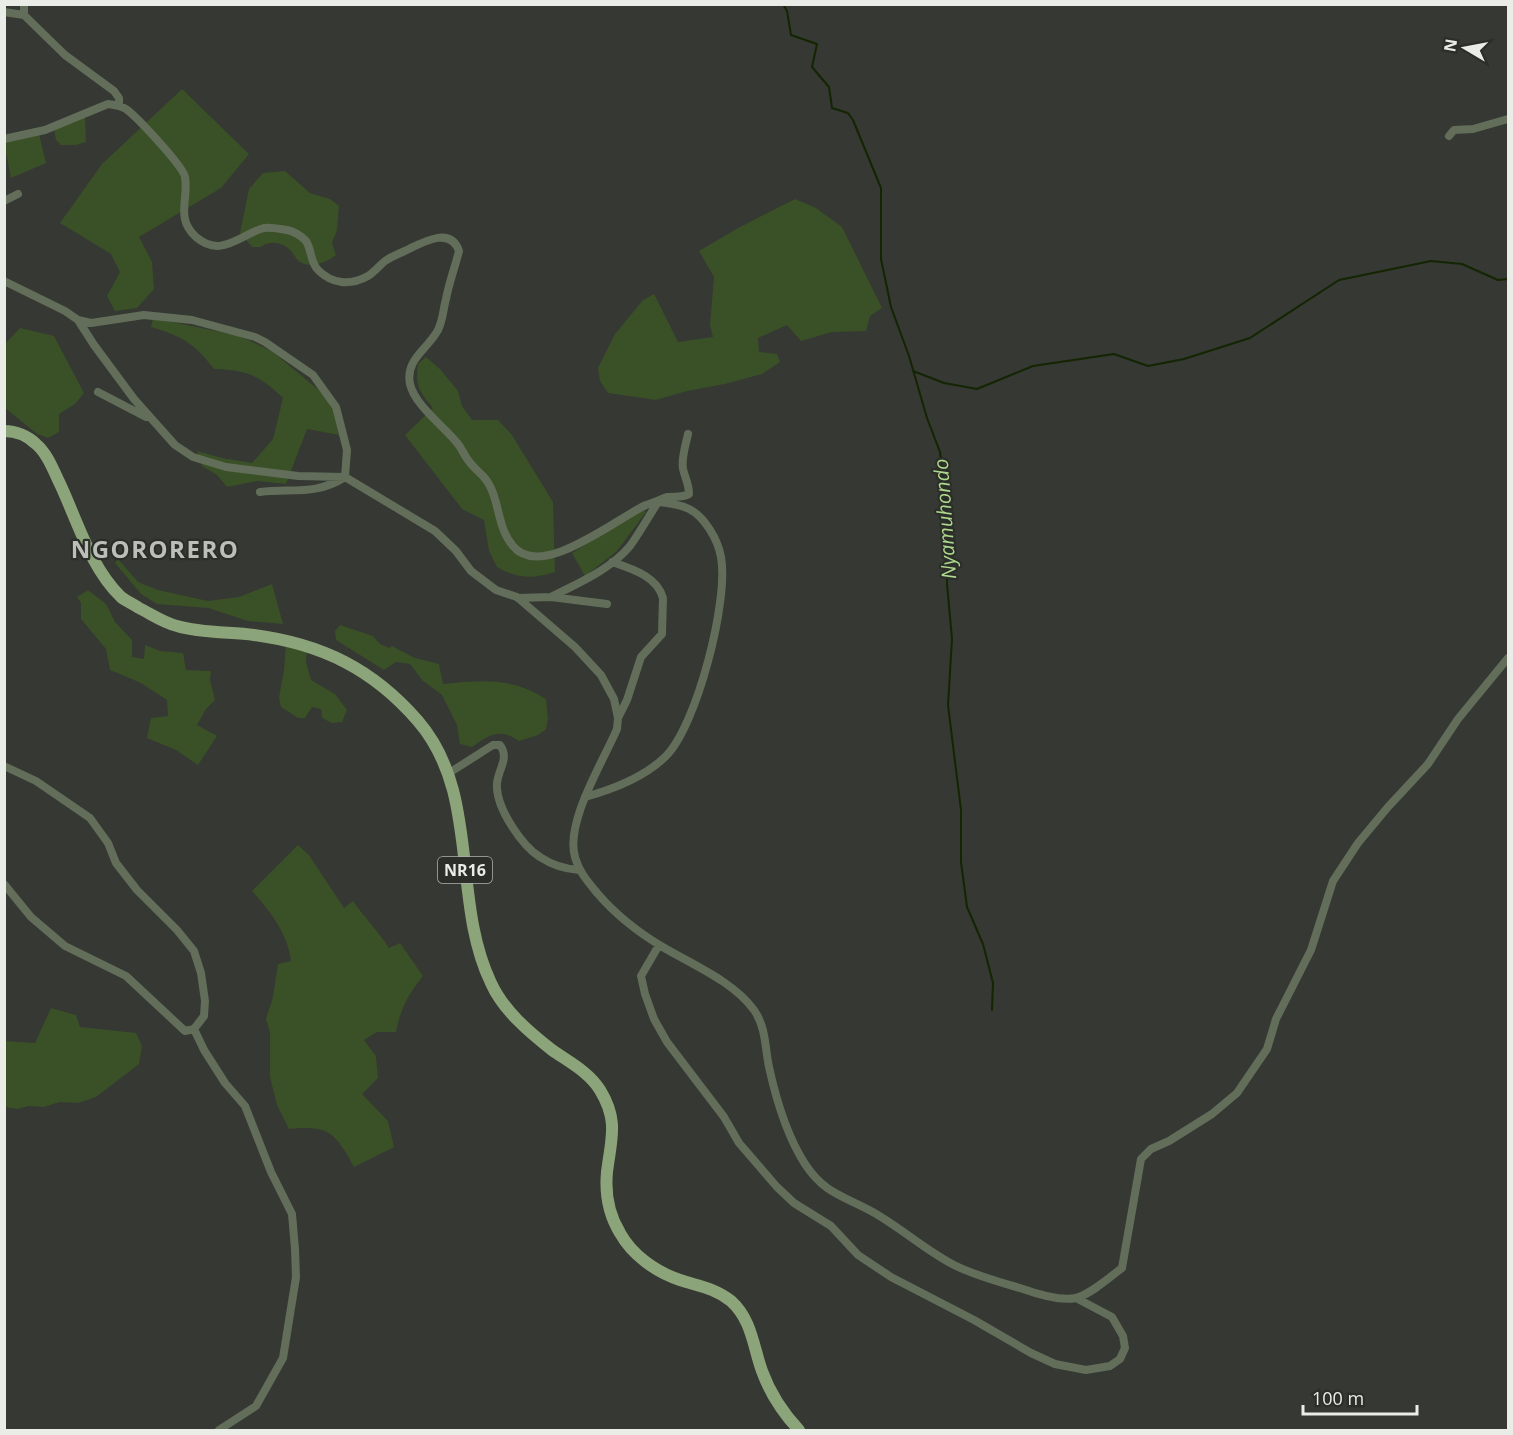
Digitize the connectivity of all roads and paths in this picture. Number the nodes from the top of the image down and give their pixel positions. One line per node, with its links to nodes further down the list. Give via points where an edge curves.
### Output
1 (24, 4): 3 (street)
2 (4, 12): 3 (street)
3 (24, 15): 4 (street, via 65,55 114,91)
4 (120, 105): 7 (street, via 108,104 45,130); 18 (street, via 185,175 185,221 196,237 210,244 229,245 265,228 293,231 306,242 313,265 324,276 334,282 353,282 426,240 447,237 454,241 459,251 442,320 415,357 410,384 490,484 499,519 512,546 521,553 532,557 553,553 606,531)
5 (1509, 119): 6 (street, via 1454,130)
6 (1449, 136)
7 (4, 139)
8 (18, 194): 9 (street)
9 (4, 201)
10 (4, 281): 11 (street)
11 (78, 320): 13 (street); 16 (street, via 91,323 144,315 192,320 265,342 313,375 336,407 347,450)
12 (98, 392): 13 (street)
13 (150, 419): 16 (street, via 193,457 226,467)
14 (4, 430): 26 (main road, NR16, via 28,437 39,446 97,567 122,598 178,626 283,640 346,661 391,693 421,724)
15 (688, 434): 18 (street, via 683,469 689,494)
16 (345, 477): 17 (street, via 322,489); 20 (street, via 435,531 471,571 496,590)
17 (260, 492)
18 (658, 502): 19 (street, via 629,546); 27 (street, via 677,504 694,513 715,539 722,579 714,637 684,727 666,756 624,783)
19 (612, 562): 21 (street); 24 (street, via 648,577 663,598 662,634 641,657)
20 (517, 597): 21 (street); 24 (street, via 601,675 614,699)
21 (551, 597): 22 (street)
22 (607, 604)
23 (1509, 658): 32 (street, via 1458,719 1428,764 1358,843 1333,881 1311,950 1276,1019 1267,1049 1237,1093 1212,1114 1151,1149 1141,1159 1122,1268)
24 (618, 718): 27 (street)
25 (4, 766): 31 (street, via 36,781 90,818 137,890 194,951 205,1001 204,1016)
26 (449, 774): 28 (street, via 493,745 500,745 505,759 496,789 513,827 540,858 566,870); 34 (main road, NR16, via 482,961 503,1004 549,1047 587,1075 605,1099 613,1130 607,1192 610,1213 620,1234 655,1269 717,1291 733,1303 752,1332 762,1371 775,1399)
27 (585, 797): 28 (street, via 574,830 573,853)
28 (579, 870): 30 (street, via 613,911)
29 (4, 884): 31 (street, via 31,917 65,946 126,976 185,1031)
30 (659, 945): 32 (street, via 713,975 755,1011 787,1126 805,1164 834,1194 870,1210 954,1265 1031,1292); 32 (street, via 641,976 654,1018 740,1143 794,1203 831,1226 858,1255 891,1277 1031,1353 1055,1364 1086,1370 1110,1366 1120,1359 1125,1348 1123,1336 1112,1317)
31 (194, 1029): 33 (street, via 225,1083 245,1106 292,1214 295,1249 296,1276 283,1358 256,1406)
32 (1076, 1298)
33 (219, 1431)
34 (799, 1431)

